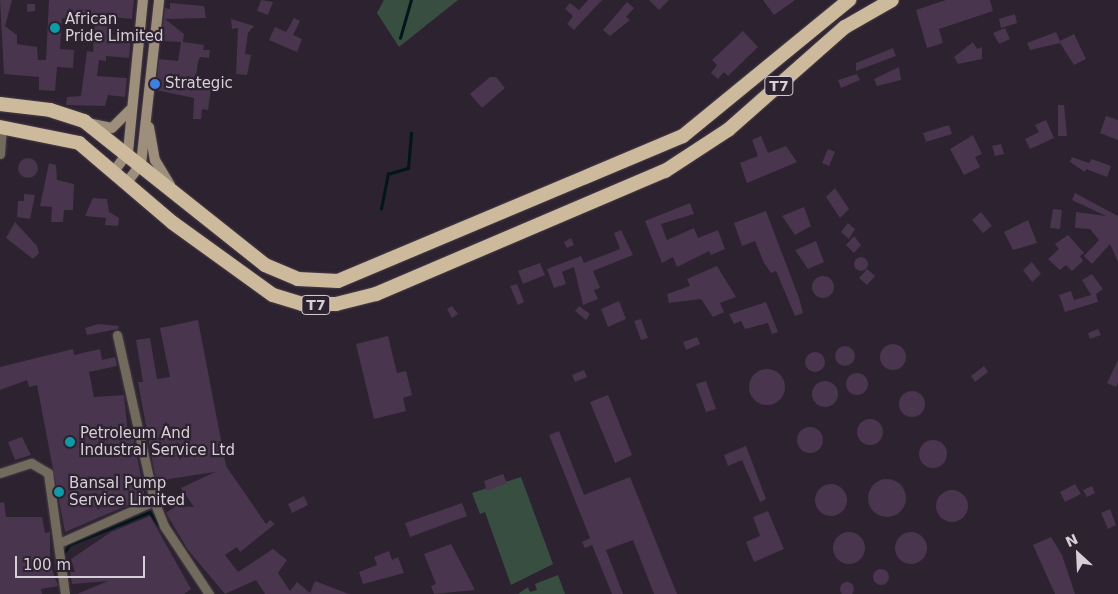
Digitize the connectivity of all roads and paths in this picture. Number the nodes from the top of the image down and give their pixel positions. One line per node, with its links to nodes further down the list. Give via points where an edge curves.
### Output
1 (144, 0): 6 (main road)
2 (159, 0): 7 (main road)
3 (849, 0): 15 (highway, T7, via 683,136 350,278 316,282 276,271 236,244)
4 (892, 0): 14 (highway, T7, via 845,27 742,118 687,158 641,183 358,300 302,304 272,295 173,223)
5 (0, 104): 8 (highway)
6 (133, 104): 8 (main road, via 126,119 112,128); 10 (main road)
7 (147, 111): 12 (main road); 15 (main road, via 155,160)
8 (77, 118): 10 (highway)
9 (1, 127): 11 (street); 13 (highway, T7, via 79,142)
10 (128, 152): 12 (highway); 13 (main road)
11 (0, 154)
12 (141, 164): 14 (main road); 15 (highway)
13 (115, 170): 14 (highway, T7)
14 (128, 181)
15 (175, 193)
16 (117, 335): 18 (street)
17 (0, 473): 19 (street, via 31,463 45,469)
18 (154, 501): 19 (street); 21 (street, via 164,526)
19 (59, 543): 20 (street)
20 (65, 594)
21 (209, 594)

